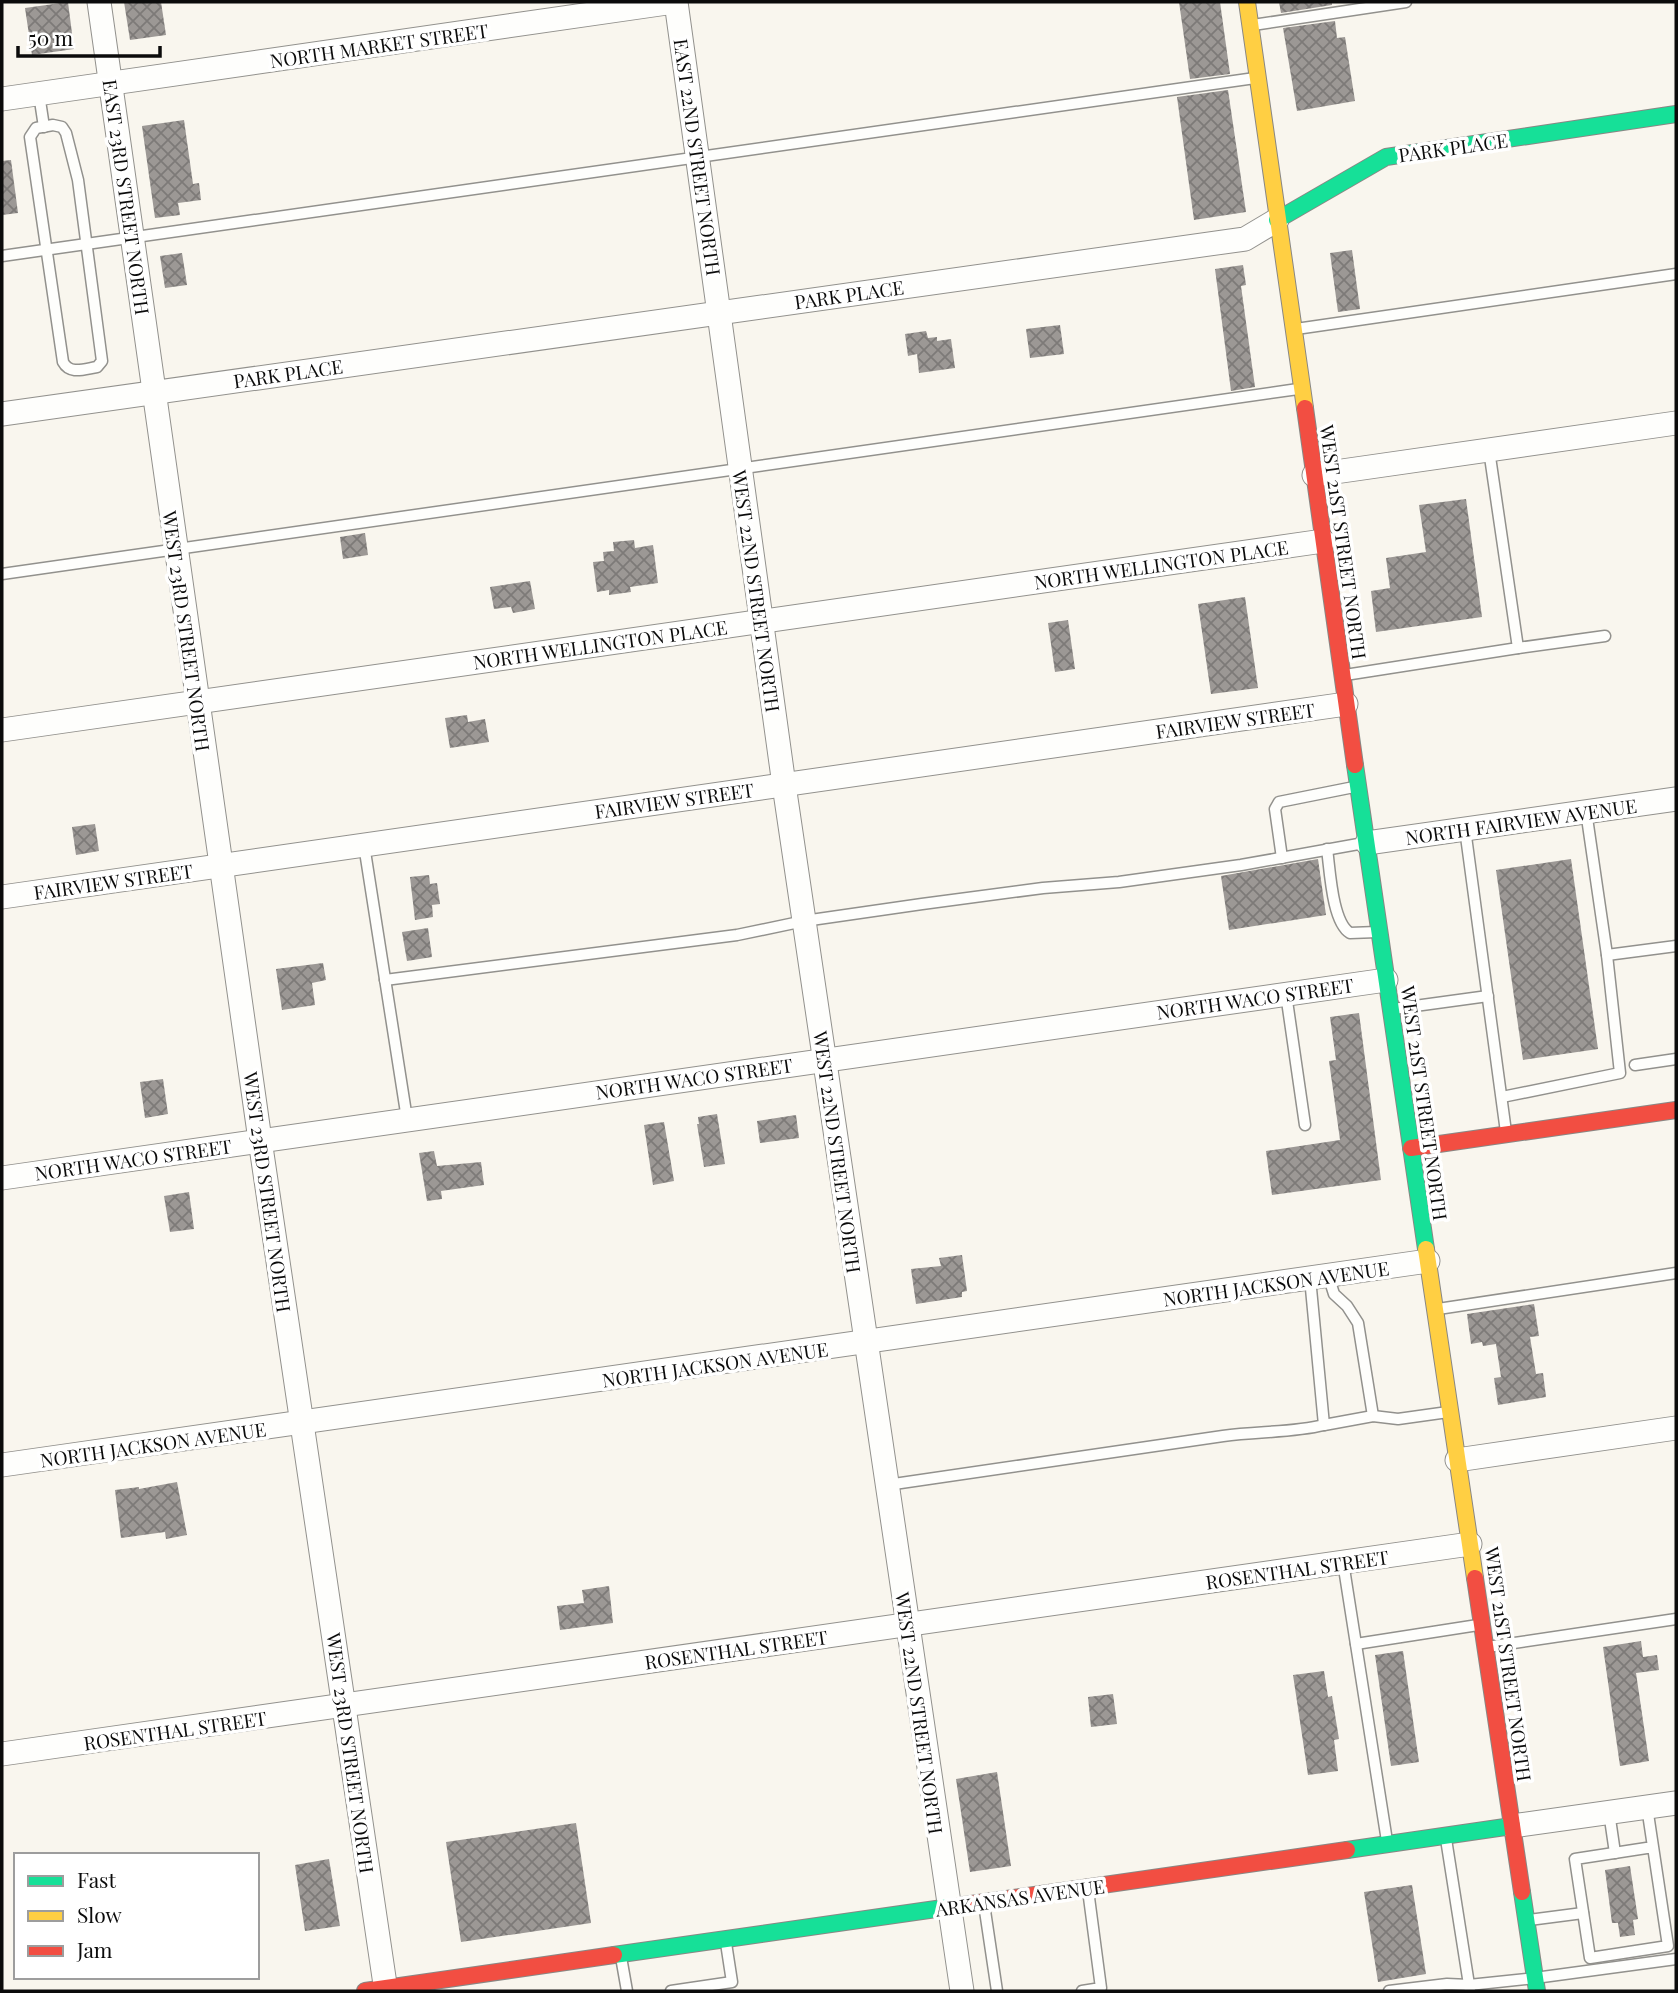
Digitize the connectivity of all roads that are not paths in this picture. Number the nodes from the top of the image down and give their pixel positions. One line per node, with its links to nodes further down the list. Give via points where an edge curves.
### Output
1 (99, 2): 7 (street, EAST 23RD STREET NORTH)
2 (675, 2): 7 (street, NORTH MARKET STREET); 12 (street, EAST 22ND STREET NORTH)
3 (1247, 2): 5 (main road, WEST 21ST STREET NORTH)
4 (1405, 2): 5 (lane)
5 (1251, 25): 6 (main road, WEST 21ST STREET NORTH)
6 (1258, 77): 12 (lane); 13 (main road, WEST 21ST STREET NORTH)
7 (111, 84): 8 (street, NORTH MARKET STREET); 14 (street, EAST 23RD STREET NORTH)
8 (39, 94): 9 (street, NORTH MARKET STREET); 11 (lane)
9 (2, 99)
10 (1676, 114): 13 (main road, PARK PLACE, via 1386,157)
11 (44, 127): 15 (lane, via 62,127 66,133); 16 (lane, via 36,128 30,137)
12 (698, 157): 14 (lane); 19 (street, EAST 22ND STREET NORTH)
13 (1277, 220): 19 (street, PARK PLACE, via 1245,239); 20 (main road, WEST 21ST STREET NORTH)
14 (132, 238): 15 (lane); 22 (street, EAST 23RD STREET NORTH)
15 (87, 242): 16 (lane); 16 (lane, via 102,361 97,367 71,370 63,362)
16 (46, 248): 17 (lane)
17 (2, 256)
18 (1676, 274): 20 (lane)
19 (719, 312): 22 (street, PARK PLACE); 26 (street, WEST 22ND STREET NORTH)
20 (1293, 329): 21 (main road, WEST 21ST STREET NORTH)
21 (1301, 389): 26 (lane); 27 (main road, WEST 21ST STREET NORTH)
22 (154, 393): 23 (street, PARK PLACE); 29 (street, WEST 23RD STREET NORTH)
23 (2, 414)
24 (1676, 423): 25 (street)
25 (1489, 450): 27 (street); 33 (lane)
26 (741, 468): 29 (lane); 31 (street, WEST 22ND STREET NORTH)
27 (1314, 475): 28 (main road, WEST 21ST STREET NORTH)
28 (1323, 541): 31 (street, NORTH WELLINGTON PLACE); 34 (main road, WEST 21ST STREET NORTH)
29 (176, 549): 30 (lane); 35 (street, WEST 23RD STREET NORTH)
30 (2, 574)
31 (762, 621): 35 (street, NORTH WELLINGTON PLACE); 38 (street, WEST 22ND STREET NORTH)
32 (1605, 636): 33 (lane)
33 (1518, 648): 34 (lane)
34 (1342, 675): 36 (main road, WEST 21ST STREET NORTH)
35 (197, 702): 37 (street, NORTH WELLINGTON PLACE); 47 (street, WEST 23RD STREET NORTH)
36 (1346, 704): 38 (street, FAIRVIEW STREET); 39 (main road, WEST 21ST STREET NORTH)
37 (2, 730)
38 (784, 785): 44 (street, FAIRVIEW STREET); 49 (street, WEST 22ND STREET NORTH)
39 (1358, 787): 43 (main road, WEST 21ST STREET NORTH); 46 (lane, via 1279,802 1275,809)
40 (1676, 799): 41 (street, NORTH FAIRVIEW AVENUE)
41 (1586, 811): 42 (street, NORTH FAIRVIEW AVENUE); 52 (lane)
42 (1465, 829): 43 (street, NORTH FAIRVIEW AVENUE); 56 (lane)
43 (1367, 843): 45 (lane); 50 (main road, WEST 21ST STREET NORTH)
44 (364, 845): 47 (street, FAIRVIEW STREET); 53 (lane)
45 (1327, 849): 46 (lane); 50 (lane, via 1342,925 1350,933)
46 (1282, 858): 49 (lane)
47 (220, 866): 48 (street, FAIRVIEW STREET); 66 (street, WEST 23RD STREET NORTH)
48 (2, 897)
49 (804, 921): 53 (lane, via 737,935); 59 (street, WEST 22ND STREET NORTH)
50 (1379, 932): 54 (main road, WEST 21ST STREET NORTH)
51 (1676, 946): 52 (lane)
52 (1607, 955): 61 (lane, via 1620,1073)
53 (385, 980): 63 (lane)
54 (1386, 980): 55 (street, NORTH WACO STREET); 57 (main road, WEST 21ST STREET NORTH)
55 (1286, 994): 59 (street, NORTH WACO STREET); 64 (lane)
56 (1488, 996): 57 (lane); 61 (lane)
57 (1390, 1010): 67 (main road, WEST 21ST STREET NORTH)
58 (1676, 1059): 60 (lane)
59 (824, 1060): 63 (street, NORTH WACO STREET); 73 (street, WEST 22ND STREET NORTH)
60 (1635, 1065)
61 (1502, 1097): 65 (lane)
62 (1676, 1110): 65 (main road)
63 (407, 1119): 66 (street, NORTH WACO STREET)
64 (1305, 1125)
65 (1507, 1134): 67 (main road)
66 (260, 1140): 68 (street, NORTH WACO STREET); 76 (street, WEST 23RD STREET NORTH)
67 (1411, 1148): 69 (main road, WEST 21ST STREET NORTH)
68 (2, 1178)
69 (1427, 1261): 71 (street, NORTH JACKSON AVENUE); 72 (main road, WEST 21ST STREET NORTH)
70 (1676, 1273): 72 (lane)
71 (1319, 1277): 73 (street, NORTH JACKSON AVENUE); 75 (lane, via 1358,1323); 77 (lane)
72 (1435, 1310): 74 (main road, WEST 21ST STREET NORTH)
73 (866, 1342): 76 (street, NORTH JACKSON AVENUE); 81 (street, WEST 22ND STREET NORTH)
74 (1450, 1412): 75 (lane, via 1398,1419); 79 (main road, WEST 21ST STREET NORTH)
75 (1373, 1416): 77 (lane)
76 (302, 1422): 80 (street, NORTH JACKSON AVENUE); 89 (street, WEST 23RD STREET NORTH)
77 (1324, 1425): 81 (lane)
78 (1676, 1428): 79 (street)
79 (1457, 1460): 82 (main road, WEST 21ST STREET NORTH)
80 (2, 1465)
81 (887, 1485): 86 (street, WEST 22ND STREET NORTH)
82 (1470, 1544): 83 (street, ROSENTHAL STREET); 85 (main road, WEST 21ST STREET NORTH)
83 (1343, 1562): 86 (street, ROSENTHAL STREET); 87 (lane)
84 (1676, 1619): 88 (lane)
85 (1480, 1624): 87 (lane); 88 (main road, WEST 21ST STREET NORTH)
86 (907, 1625): 89 (street, ROSENTHAL STREET); 101 (street, WEST 22ND STREET NORTH)
87 (1356, 1644): 96 (lane)
88 (1484, 1647): 94 (main road, WEST 21ST STREET NORTH)
89 (344, 1706): 90 (street, ROSENTHAL STREET); 109 (street, WEST 23RD STREET NORTH)
90 (2, 1754)
91 (1676, 1803): 92 (street, ARKANSAS AVENUE)
92 (1647, 1807): 93 (street, ARKANSAS AVENUE); 97 (lane)
93 (1609, 1812): 94 (street, ARKANSAS AVENUE); 98 (lane)
94 (1512, 1826): 95 (main road, ARKANSAS AVENUE); 103 (main road, WEST 21ST STREET NORTH)
95 (1445, 1836): 96 (main road, ARKANSAS AVENUE); 108 (lane)
96 (1388, 1844): 99 (main road, ARKANSAS AVENUE)
97 (1653, 1847): 98 (lane); 102 (lane, via 1668,1946 1590,1958)
98 (1615, 1853): 102 (lane, via 1575,1859)
99 (1088, 1887): 100 (main road, ARKANSAS AVENUE); 114 (lane, via 1101,1988)
100 (984, 1901): 101 (main road, ARKANSAS AVENUE); 113 (lane)
101 (949, 1907): 104 (main road, ARKANSAS AVENUE); 112 (street, WEST 22ND STREET NORTH)
102 (1583, 1913): 103 (lane)
103 (1526, 1921): 107 (main road, WEST 21ST STREET NORTH)
104 (726, 1940): 105 (main road, ARKANSAS AVENUE); 111 (lane, via 732,1982)
105 (621, 1954): 109 (main road, ARKANSAS AVENUE, via 495,1977); 110 (lane)
106 (1676, 1959): 107 (lane)
107 (1536, 1985): 108 (lane)
108 (1469, 1988): 115 (lane, via 1447,1984)
109 (379, 1990)
110 (627, 1991)
111 (671, 1991)
112 (962, 1991)
113 (997, 1991)
114 (1082, 1991)
115 (1389, 1991)

